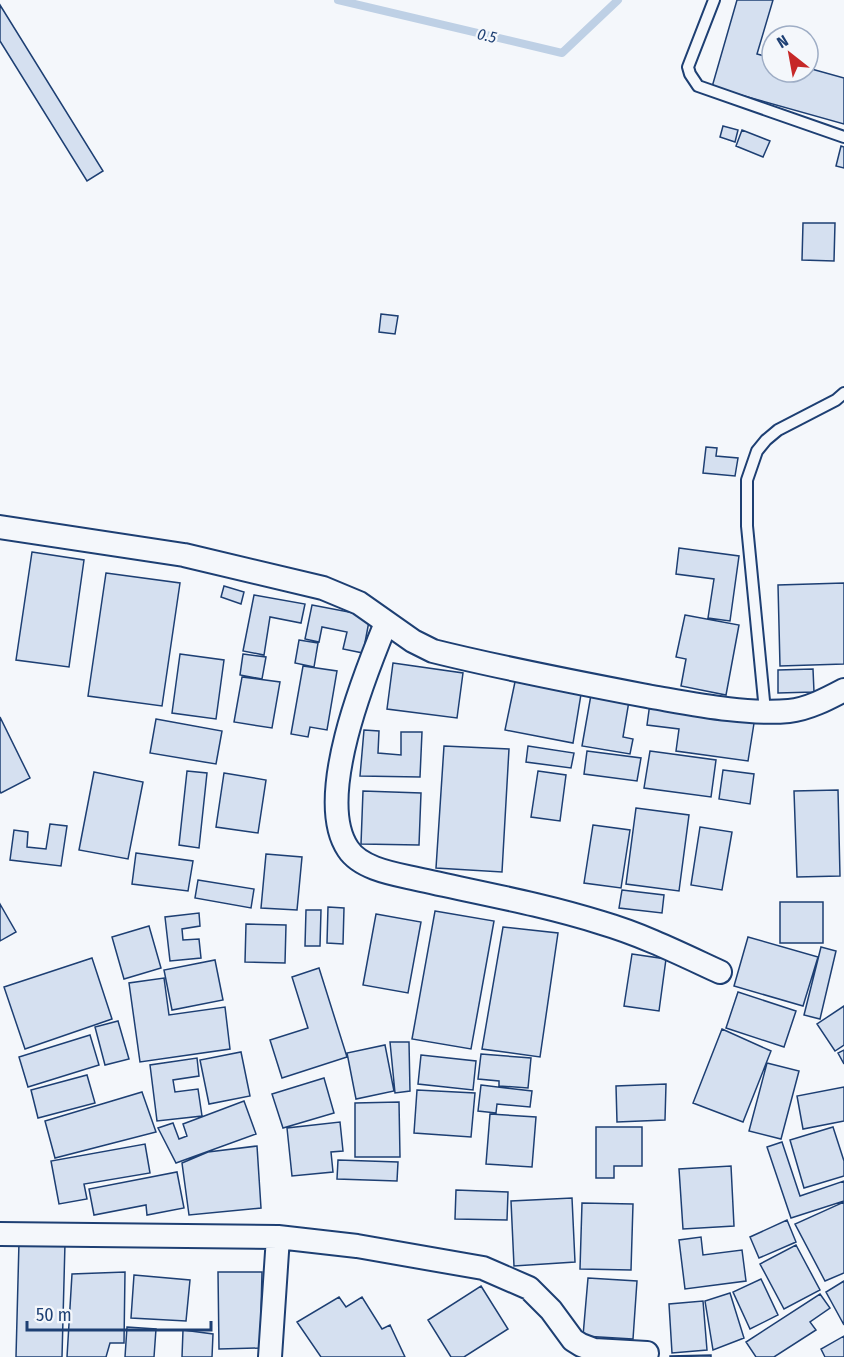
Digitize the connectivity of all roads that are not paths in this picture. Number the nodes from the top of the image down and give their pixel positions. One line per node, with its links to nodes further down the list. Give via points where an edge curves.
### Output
1 (714, 0): 2 (lane, via 688,67 698,86)
2 (844, 137)
3 (844, 393): 7 (lane, via 766,440 757,451 747,480 748,537)
4 (0, 527): 5 (street, via 184,555 313,585 359,603)
5 (386, 623): 7 (street, via 433,651 477,662 675,701); 8 (street, via 364,675 338,773 338,823 348,849 363,862 398,874 603,923)
6 (844, 690): 7 (street, via 806,707)
7 (765, 711)
8 (720, 972)
9 (0, 1234): 10 (street)
10 (278, 1237): 11 (street, via 483,1268 529,1288 581,1345 594,1350); 12 (street)
11 (647, 1353)
12 (270, 1357)

